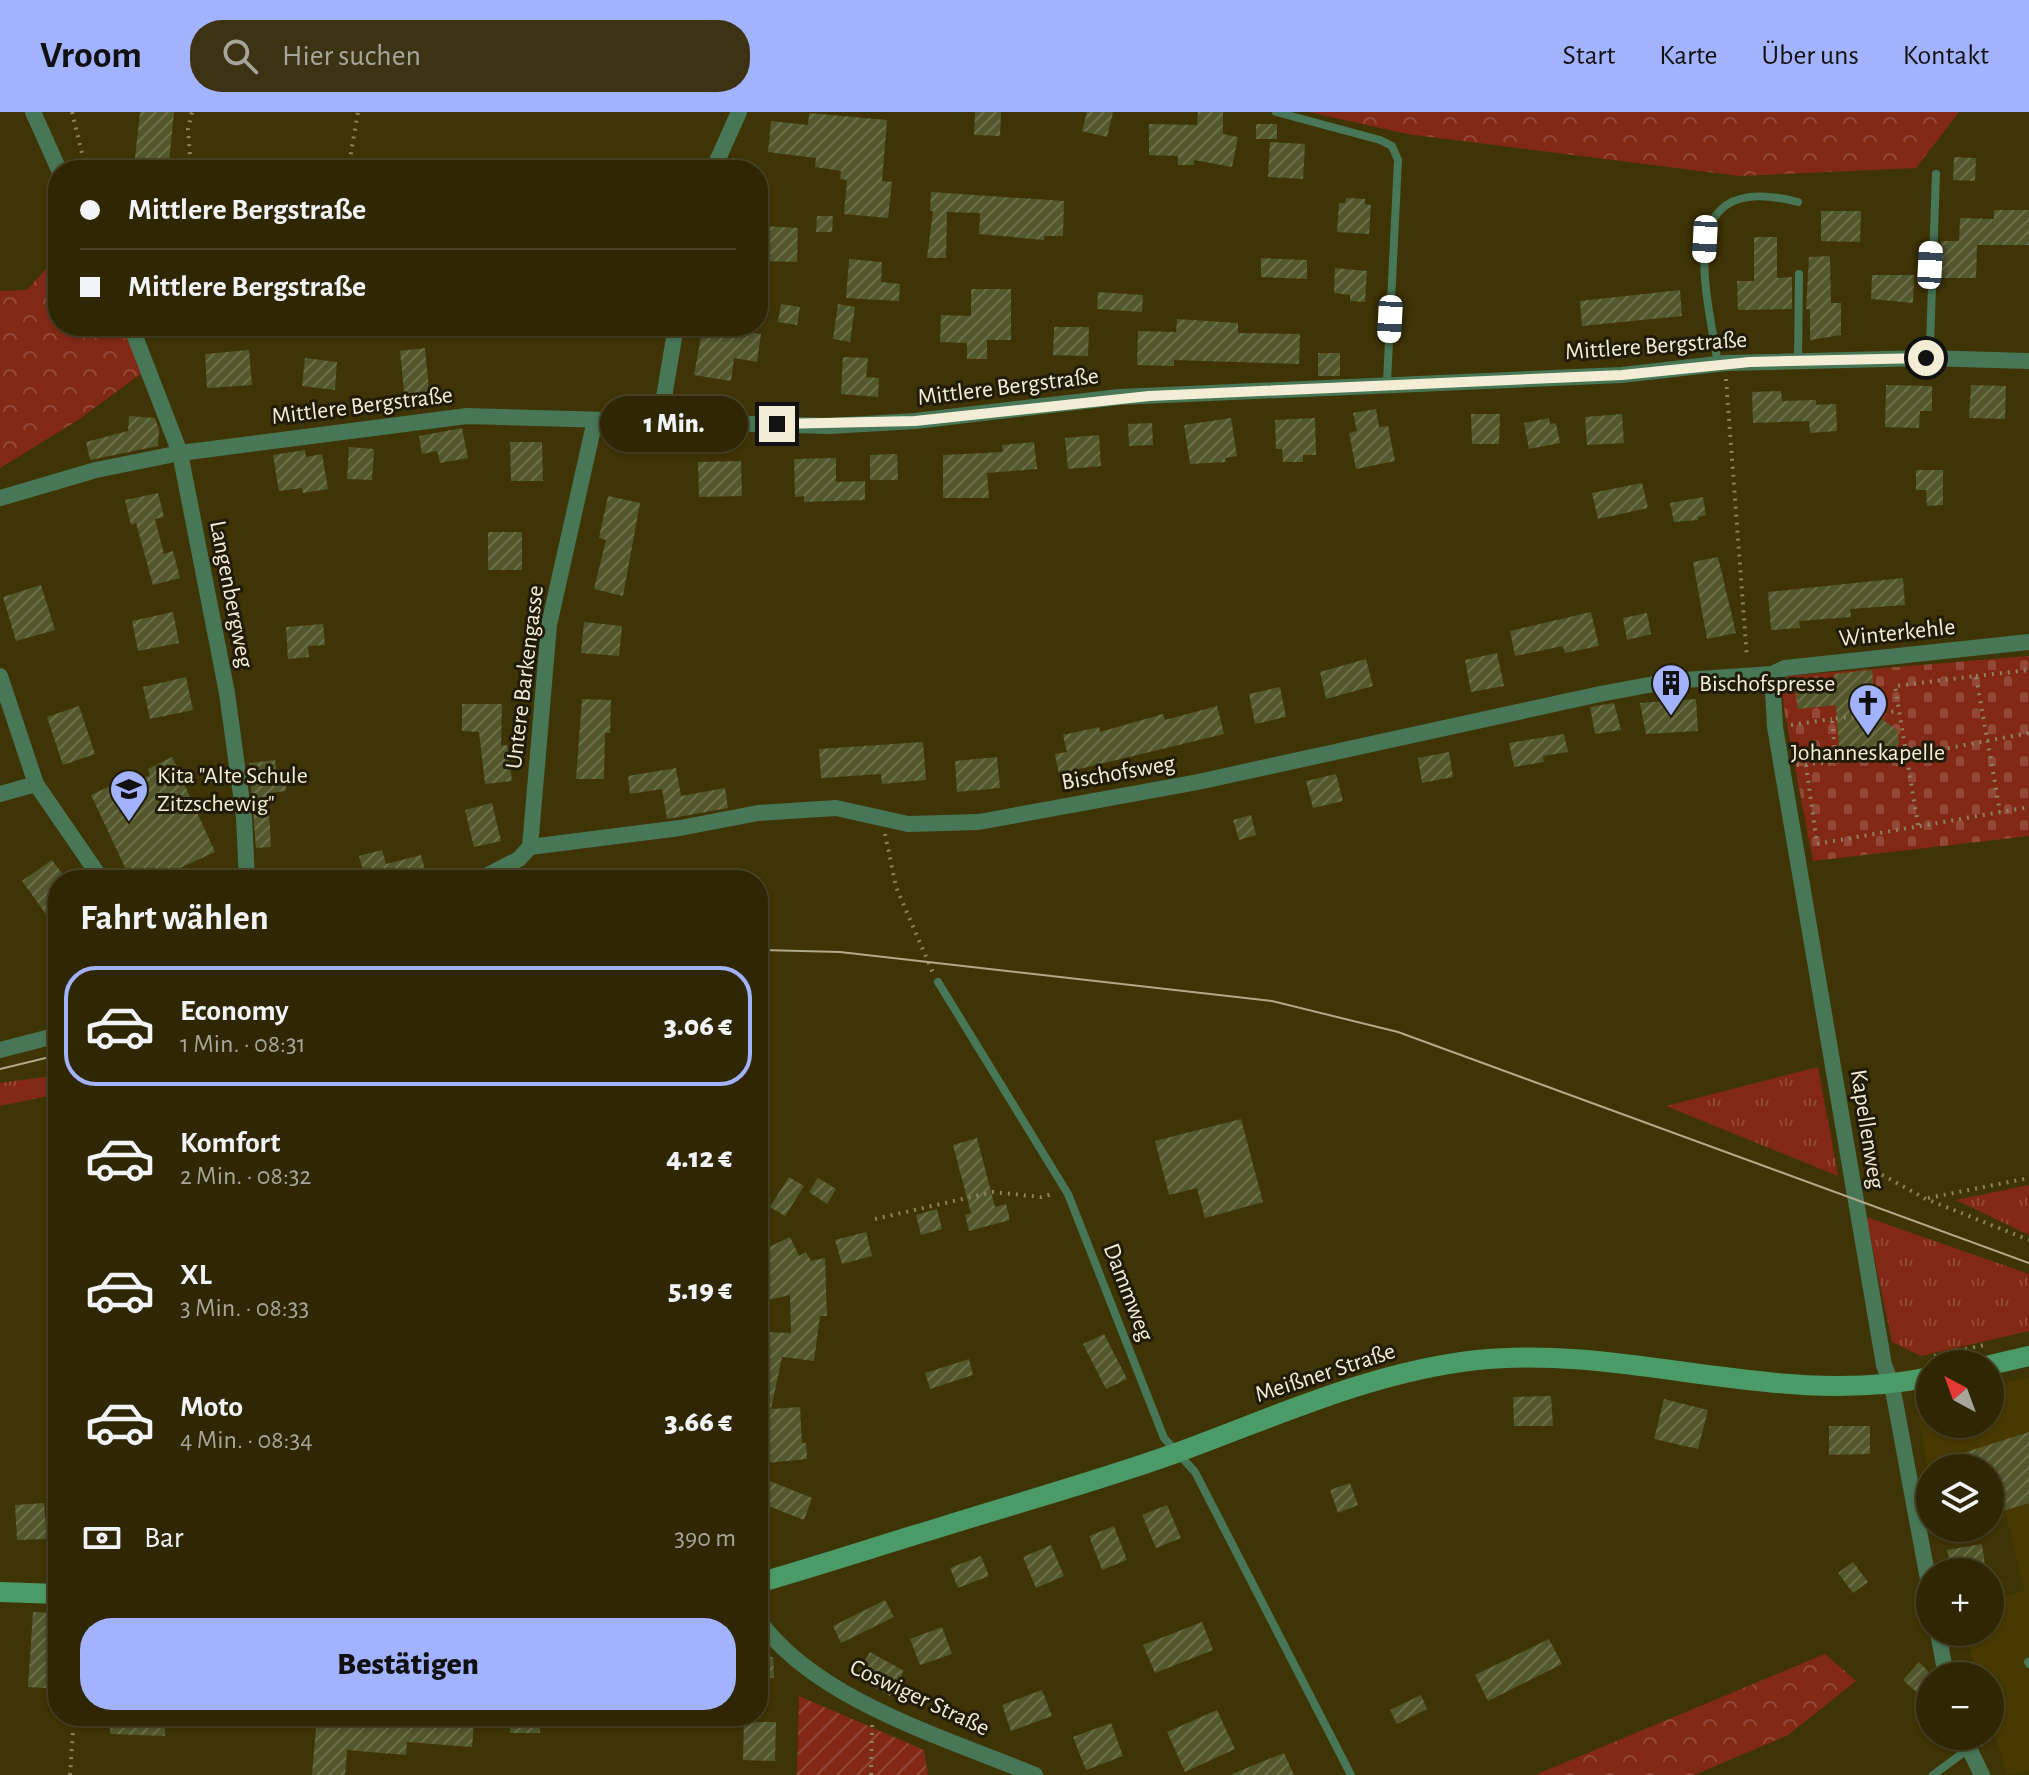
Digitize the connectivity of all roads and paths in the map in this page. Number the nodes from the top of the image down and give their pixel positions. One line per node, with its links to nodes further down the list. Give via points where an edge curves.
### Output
1 (33, 112): 7 (street)
2 (72, 112): 8 (path)
3 (192, 112): 9 (path)
4 (358, 112): 10 (path)
5 (739, 112): 11 (street)
6 (1276, 112): 21 (lane, via 1380,140 1392,146 1398,160)
7 (55, 160)
8 (84, 160)
9 (190, 160)
10 (350, 160)
11 (717, 160)
12 (1936, 174): 17 (lane)
13 (1798, 202): 20 (lane, via 1774,196 1746,199 1723,206 1710,220 1704,261)
14 (1799, 274): 18 (lane)
15 (135, 336): 24 (street, Langenbergweg)
16 (674, 336): 23 (street)
17 (1926, 358): 18 (street, Mittlere Bergstraße); 19 (street, Mittlere Bergstraße)
18 (1798, 360): 20 (street, Mittlere Bergstraße)
19 (2029, 361)
20 (1722, 363): 21 (street, Mittlere Bergstraße, via 1622,375); 30 (path)
21 (1387, 382): 23 (street, Mittlere Bergstraße, via 1119,397 872,424)
22 (595, 420): 23 (street, Mittlere Bergstraße); 24 (street, Mittlere Bergstraße, via 467,416); 45 (street, Untere Barkengasse, via 549,625)
23 (660, 421)
24 (180, 453): 25 (street, Mittlere Bergstraße); 47 (street, Langenbergweg, via 227,693)
25 (0, 498)
26 (2029, 642): 28 (street, Winterkehle, via 1785,668)
27 (2029, 670): 31 (path)
28 (1772, 674): 30 (street, Bischofsweg); 34 (street, Kapellenweg)
29 (0, 676): 39 (street)
30 (1748, 676): 43 (street, Bischofsweg, via 1670,681 1600,694 1198,782 979,822 934,825)
31 (1976, 676): 32 (path, via 1895,686); 36 (path)
32 (1897, 711): 33 (path); 37 (path)
33 (1832, 719): 34 (path); 38 (path)
34 (1775, 727): 52 (street, Kapellenweg)
35 (2029, 733): 36 (path)
36 (1987, 741): 37 (path); 42 (path)
37 (1904, 754): 38 (path); 44 (path)
38 (1836, 764): 44 (path, via 1806,765 1817,844)
39 (36, 784): 40 (street); 46 (street)
40 (0, 794)
41 (2029, 807): 42 (path)
42 (2000, 812): 44 (path)
43 (882, 818): 45 (street, Bischofsweg, via 836,808 758,813); 49 (path, via 896,887)
44 (1918, 825)
45 (530, 847): 48 (street, Bischofsweg)
46 (95, 870)
47 (247, 870)
48 (498, 870)
49 (938, 982): 54 (lane, Dammweg)
50 (48, 1038): 51 (street)
51 (0, 1050)
52 (1851, 1159): 55 (path); 61 (street, Kapellenweg, via 1884,1365)
53 (2029, 1178): 55 (path)
54 (1065, 1190): 56 (path, via 1041,1197 993,1192); 62 (lane, Dammweg, via 1164,1438)
55 (1926, 1199): 57 (path)
56 (875, 1219)
57 (2029, 1240)
58 (2029, 1356): 59 (main road)
59 (2004, 1362)
60 (1916, 1380): 61 (main road, Meißner Straße)
61 (1892, 1385): 62 (main road, Meißner Straße, via 1802,1384 1583,1359 1477,1360 1357,1385); 63 (street, Kapellenweg)
62 (1176, 1453): 64 (main road, Meißner Straße); 75 (lane, Dammweg, via 1195,1472)
63 (1924, 1558)
64 (768, 1580)
65 (0, 1592): 66 (main road)
66 (48, 1594)
67 (768, 1633): 68 (street, Coswiger Straße, via 795,1660)
68 (872, 1706): 73 (path); 74 (street, Coswiger Straße)
69 (73, 1726): 72 (path)
70 (1958, 1750): 76 (lane)
71 (1969, 1750): 77 (street)
72 (70, 1775)
73 (871, 1775)
74 (1035, 1775)
75 (1351, 1775)
76 (1933, 1775)
77 (1982, 1775)

